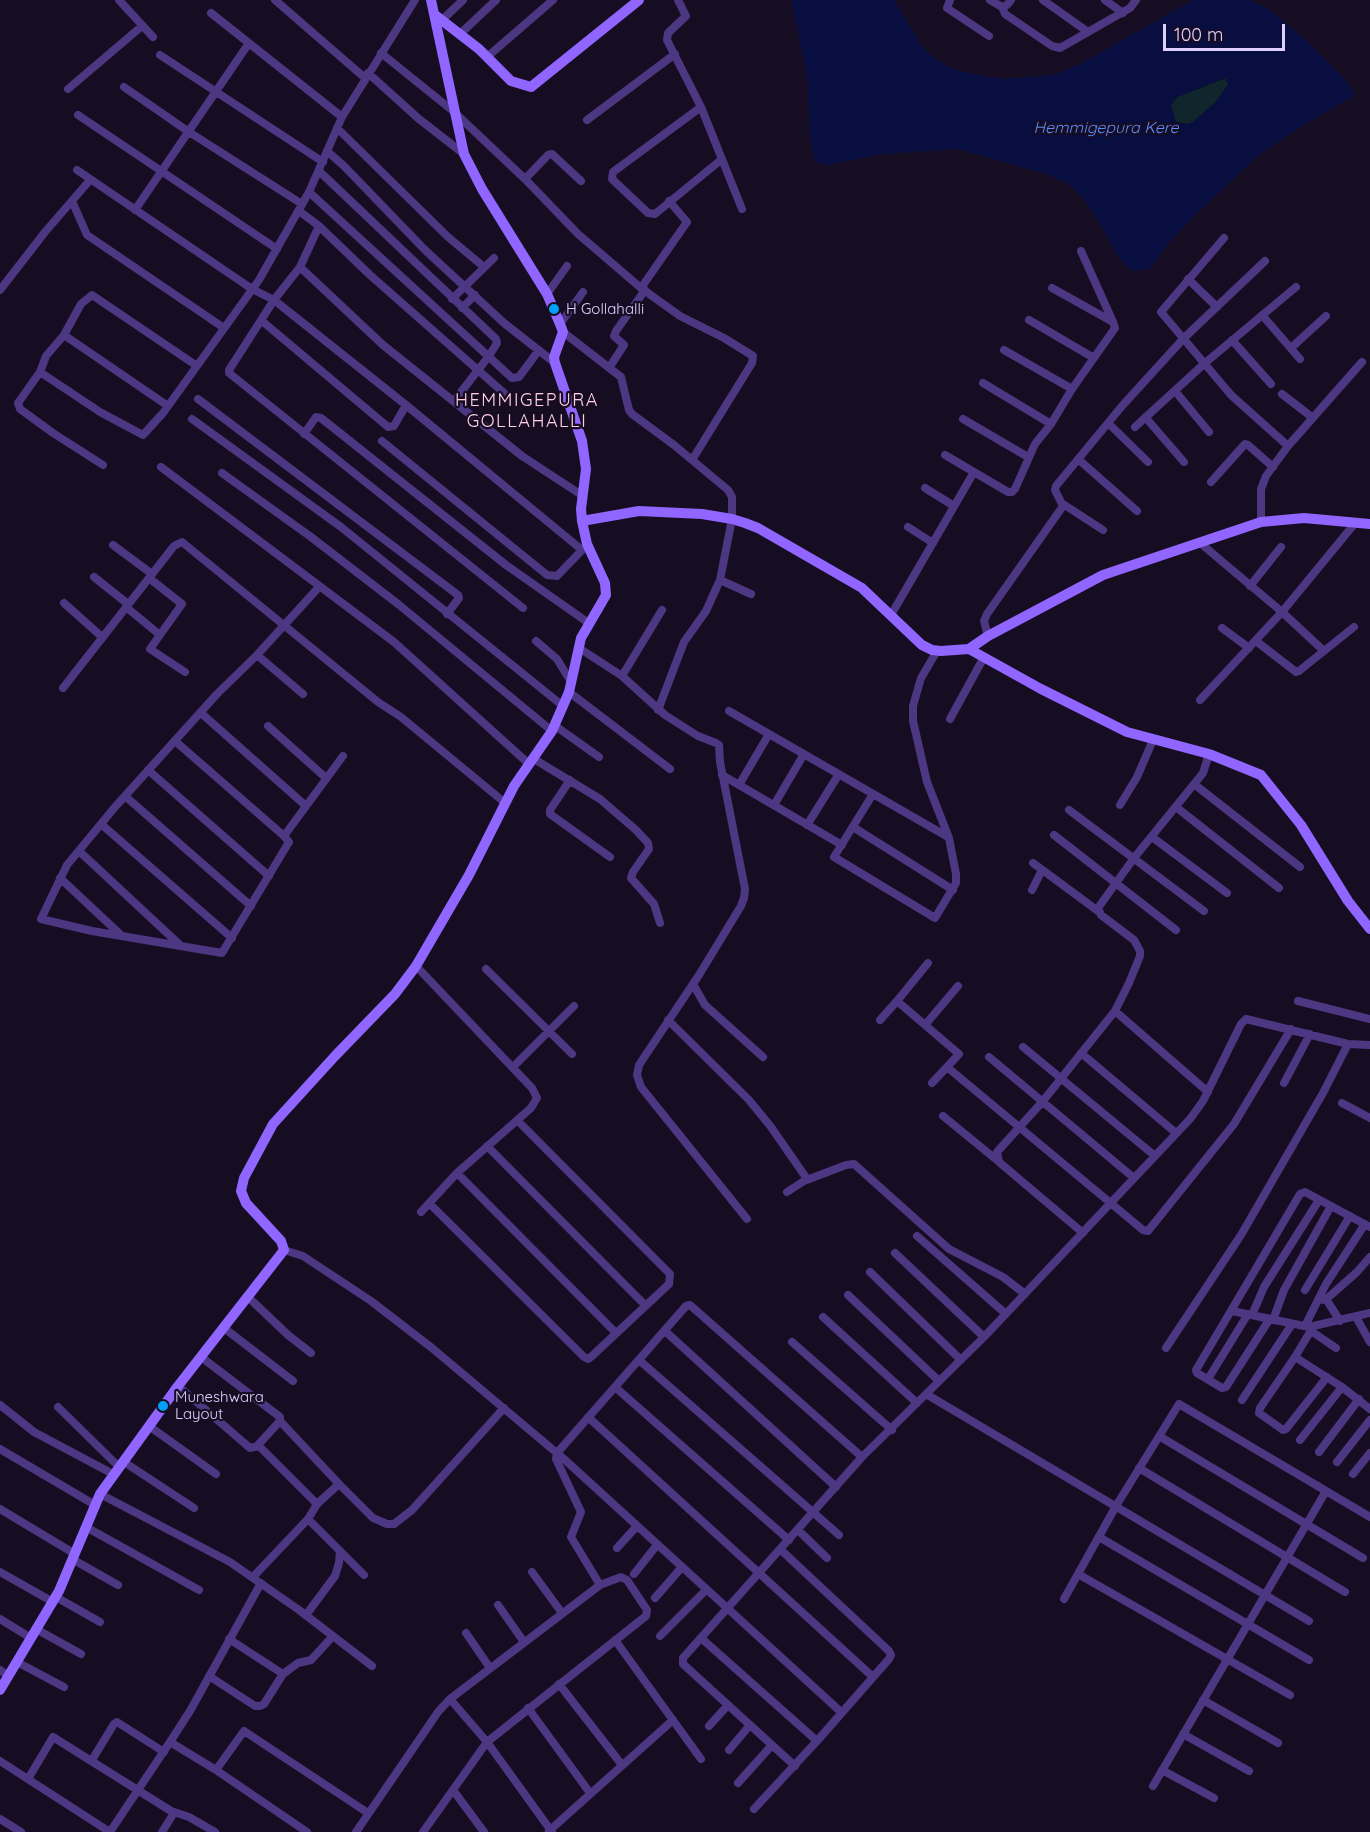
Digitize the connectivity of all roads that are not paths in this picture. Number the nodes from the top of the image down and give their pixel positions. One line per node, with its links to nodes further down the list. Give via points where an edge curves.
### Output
1 (118, 0): 20 (street)
2 (275, 0): 30 (street)
3 (415, 0): 26 (street)
4 (431, 0): 19 (street)
5 (464, 0): 19 (street)
6 (496, 0): 22 (street)
7 (553, 0): 29 (street)
8 (639, 0): 29 (street, via 531,87 511,81)
9 (678, 0): 27 (street, via 686,15 666,36)
10 (950, 0): 23 (street, via 947,8)
11 (990, 0): 16 (street)
12 (1011, 0): 16 (street)
13 (1043, 0): 21 (street)
14 (1105, 0): 17 (street)
15 (1136, 0): 17 (street)
16 (1002, 7): 21 (street, via 1005,14 1052,46 1059,48)
17 (1122, 13): 21 (street)
18 (211, 14): 25 (street)
19 (438, 18): 22 (street); 35 (street)
20 (142, 26): 24 (street); 32 (street)
21 (1088, 32)
22 (460, 34): 29 (street)
23 (989, 36)
24 (153, 37)
25 (249, 43): 33 (street); 37 (street)
26 (381, 53): 30 (street); 35 (street)
27 (675, 54): 34 (street); 38 (street)
28 (159, 55): 33 (street)
29 (486, 57)
30 (367, 75): 37 (street); 42 (street)
31 (124, 87): 40 (street)
32 (68, 89)
33 (215, 92): 40 (street); 44 (street)
34 (701, 107): 43 (street); 53 (street, via 611,176 648,213 655,214)
35 (453, 111): 42 (street); 48 (street)
36 (78, 115): 46 (street)
37 (342, 117): 39 (street)
38 (587, 120)
39 (337, 128): 41 (street); 65 (street)
40 (189, 132): 46 (street); 54 (street)
41 (327, 151): 44 (street); 67 (street)
42 (464, 154): 74 (street)
43 (722, 159): 53 (street); 55 (street)
44 (323, 162): 47 (street)
45 (77, 171): 49 (street)
46 (162, 171): 56 (street); 59 (street)
47 (319, 171): 51 (street); 76 (street)
48 (525, 179): 50 (street, via 552,154); 71 (street, via 578,234)
49 (90, 180): 52 (street); 56 (street)
50 (581, 181)
51 (309, 192): 54 (street); 93 (street)
52 (72, 201): 72 (street); 85 (street, via 87,235)
53 (669, 201): 71 (street, via 686,218 686,226)
54 (300, 207): 57 (street); 59 (street)
55 (742, 209)
56 (135, 210): 70 (street)
57 (319, 226): 64 (street); 101 (street)
58 (1224, 238): 66 (street)
59 (277, 249): 70 (street)
60 (1081, 251): 84 (street)
61 (494, 258): 65 (street)
62 (1265, 261): 78 (street)
63 (567, 266): 74 (street)
64 (300, 267): 77 (street); 110 (street, via 383,345)
65 (484, 267): 67 (street)
66 (1188, 279): 78 (street); 88 (street, via 1161,311)
67 (465, 286): 75 (street); 76 (street)
68 (1296, 286): 80 (street)
69 (1052, 288): 84 (street)
70 (252, 289): 77 (street); 85 (street)
71 (643, 289): 100 (street, via 616,331 614,336 624,345); 127 (street, via 674,312 754,357)
72 (0, 290)
73 (583, 292): 86 (street)
74 (547, 294): 86 (street)
75 (475, 295): 79 (street); 91 (street)
76 (452, 299): 79 (street)
77 (274, 300): 83 (street); 111 (street)
78 (1217, 307): 88 (street)
79 (462, 308): 93 (street, via 496,339)
80 (1262, 315): 89 (street); 90 (street)
81 (1326, 316): 90 (street)
82 (1029, 320): 94 (street)
83 (262, 321): 111 (street, via 388,427 394,426); 121 (street, via 229,373)
84 (1113, 322): 94 (street, via 1113,332)
85 (224, 328): 99 (street)
86 (562, 328): 97 (street); 100 (street)
87 (64, 335): 99 (street, via 81,304 92,295); 102 (street, via 46,356); 112 (street)
88 (1184, 338): 98 (street); 117 (street)
89 (1232, 340): 98 (street); 104 (street)
90 (1290, 348): 95 (street)
91 (539, 350): 93 (street, via 514,380); 97 (street)
92 (1004, 350): 105 (street)
93 (489, 356): 101 (street)
94 (1094, 358): 105 (street)
95 (1300, 359)
96 (1362, 362): 114 (street)
97 (555, 363): 137 (street, via 582,441 586,469)
98 (1205, 363): 106 (street); 123 (street, via 1230,395)
99 (197, 366): 112 (street)
100 (609, 368): 127 (street, via 622,379 630,412)
101 (477, 370): 107 (street); 110 (street)
102 (40, 372): 112 (street, via 143,435); 130 (street, via 18,403 20,410)
103 (983, 383): 118 (street)
104 (1271, 384)
105 (1072, 389): 118 (street)
106 (1175, 391): 113 (street); 120 (street)
107 (504, 393)
108 (1282, 394): 114 (street)
109 (198, 399): 164 (street, via 458,595)
110 (454, 401): 137 (street, via 522,456)
111 (406, 405): 151 (street)
112 (168, 406)
113 (1146, 418): 119 (street); 129 (street)
114 (1313, 418): 123 (street)
115 (192, 419): 164 (street, via 341,527)
116 (963, 419): 125 (street)
117 (1108, 423): 126 (street); 128 (street)
118 (1051, 424): 125 (street)
119 (1135, 427)
120 (1209, 432)
121 (304, 434): 161 (street); 166 (street, via 316,417 321,418 506,566)
122 (382, 441): 151 (street, via 547,575 557,576)
123 (1288, 446): 132 (street)
124 (945, 455): 133 (street)
125 (1028, 457): 133 (street, via 1012,492)
126 (1078, 459): 138 (street, via 1055,487); 140 (street)
127 (692, 460): 141 (street, via 730,493)
128 (1148, 462)
129 (1184, 462)
130 (103, 465)
131 (161, 467): 157 (street)
132 (1273, 467): 135 (street, via 1245,444); 143 (street, via 1261,489)
133 (974, 472): 139 (street)
134 (222, 473): 194 (street, via 311,537)
135 (1211, 482)
136 (925, 488): 139 (street)
137 (583, 496): 142 (street)
138 (1063, 504): 147 (street); 171 (street, via 985,617)
139 (954, 506): 149 (street)
140 (1137, 511)
141 (732, 519): 142 (street, via 639,511); 155 (street); 165 (street, via 758,528 848,579)
142 (582, 521): 151 (street)
143 (1261, 522): 144 (street, via 1295,518); 148 (street)
144 (1356, 522): 145 (street); 163 (street)
145 (1370, 524)
146 (908, 527): 149 (street)
147 (1103, 530)
148 (1199, 542): 156 (street); 171 (street, via 1089,582)
149 (933, 543): 165 (street)
150 (113, 545): 153 (street)
151 (585, 547): 166 (street, via 606,588 605,600)
152 (1281, 547): 156 (street)
153 (150, 576): 160 (street); 167 (street, via 174,546 182,542); 170 (street, via 182,604)
154 (93, 577): 160 (street)
155 (720, 580): 158 (street); 189 (street, via 706,611 684,642)
156 (1250, 586): 163 (street)
157 (319, 587): 167 (street); 202 (street, via 394,642)
158 (751, 594)
159 (64, 603): 172 (street)
160 (127, 606): 170 (street); 172 (street)
161 (523, 608)
162 (662, 610): 183 (street)
163 (1282, 612): 174 (street); 179 (street)
164 (447, 614): 188 (street)
165 (891, 615): 178 (street, via 922,645)
166 (590, 624): 175 (street)
167 (284, 625): 180 (street); 213 (street)
168 (1354, 627): 179 (street)
169 (1222, 628): 176 (street)
170 (160, 635): 182 (street, via 150,649)
171 (988, 636): 177 (street)
172 (102, 637): 185 (street)
173 (536, 641): 184 (street, via 555,657)
174 (1256, 641): 176 (street); 179 (street, via 1296,672)
175 (579, 648): 183 (street); 184 (street)
176 (1249, 648): 187 (street)
177 (969, 649): 178 (street); 181 (street)
178 (937, 651): 225 (street, via 921,678 913,721 927,782)
179 (1324, 651)
180 (257, 655): 186 (street); 191 (street)
181 (984, 657): 192 (street); 196 (street, via 1105,722)
182 (185, 672)
183 (622, 676): 189 (street)
184 (570, 687): 188 (street); 203 (street)
185 (63, 688)
186 (303, 694)
187 (1200, 700)
188 (563, 706): 194 (street)
189 (658, 710): 206 (street, via 698,736 717,743)
190 (729, 711): 195 (street)
191 (201, 713): 197 (street); 216 (street)
192 (950, 719)
193 (268, 726): 207 (street)
194 (553, 728): 201 (street); 202 (street)
195 (769, 734): 198 (street); 210 (street)
196 (1153, 740): 199 (street); 215 (street)
197 (175, 741): 204 (street); 223 (street)
198 (804, 754): 205 (street); 214 (street)
199 (1209, 754): 209 (street, via 1203,773); 244 (street, via 1256,772 1264,779)
200 (343, 756): 207 (street)
201 (599, 757)
202 (532, 762): 208 (street); 213 (street)
203 (670, 769)
204 (148, 770): 212 (street); 233 (street)
205 (839, 774): 211 (street); 220 (street)
206 (722, 775): 210 (street); 252 (street, via 745,889 741,906)
207 (326, 778): 216 (street)
208 (570, 780): 228 (street, via 550,813); 243 (street, via 600,799 648,843 649,849 634,869 632,882 654,904)
209 (1194, 784): 217 (street); 231 (street)
210 (739, 785): 214 (street)
211 (873, 794): 221 (street); 225 (street)
212 (125, 796): 219 (street); 240 (street)
213 (504, 802): 250 (street, via 469,875)
214 (774, 805): 220 (street)
215 (1120, 805)
216 (306, 807): 223 (street)
217 (1176, 807): 224 (street); 236 (street)
218 (1069, 810): 229 (street)
219 (101, 824): 227 (street); 247 (street)
220 (807, 825): 226 (street)
221 (853, 827): 226 (street); 237 (street)
222 (1054, 835): 235 (street)
223 (284, 836): 233 (street, via 289,842)
224 (1152, 837): 229 (street); 239 (street)
225 (949, 838): 237 (street, via 956,874)
226 (842, 845): 237 (street, via 834,857 935,918)
227 (79, 851): 234 (street); 248 (street)
228 (610, 857)
229 (1134, 858): 235 (street); 242 (street)
230 (1034, 863): 232 (street)
231 (1300, 867)
232 (1042, 870): 238 (street); 241 (street)
233 (269, 876): 240 (street)
234 (60, 878): 246 (street); 246 (street, via 41,919)
235 (1116, 882): 241 (street); 245 (street)
236 (1279, 888)
237 (953, 890)
238 (1032, 890)
239 (1227, 893)
240 (250, 906): 247 (street)
241 (1098, 911): 257 (street, via 1134,940 1140,951)
242 (1203, 912)
243 (660, 923)
244 (1370, 929)
245 (1176, 930)
246 (123, 936): 248 (street)
247 (232, 938): 248 (street, via 222,953)
248 (182, 947)
249 (928, 963): 254 (street)
250 (416, 966): 272 (street); 302 (street, via 395,994 273,1124 244,1178 241,1191 246,1203 281,1241)
251 (486, 969): 263 (street)
252 (693, 984): 259 (street); 270 (street, via 705,1005)
253 (958, 986): 261 (street)
254 (897, 1000): 260 (street); 261 (street)
255 (1298, 1001): 258 (street)
256 (574, 1006): 263 (street)
257 (1115, 1011): 268 (street); 277 (street)
258 (1370, 1019)
259 (668, 1020): 290 (street, via 749,1100); 298 (street, via 639,1065 639,1082)
260 (880, 1020)
261 (925, 1025): 273 (street, via 959,1054)
262 (1291, 1029): 264 (street); 277 (street, via 1246,1019); 294 (street, via 1234,1124 1151,1230 1143,1230)
263 (548, 1032): 269 (street); 272 (street)
264 (1310, 1034): 265 (street); 276 (street)
265 (1348, 1044): 266 (street); 328 (street, via 1241,1235)
266 (1370, 1045)
267 (1023, 1047): 274 (street)
268 (1081, 1053): 274 (street); 284 (street)
269 (572, 1054)
270 (763, 1057)
271 (989, 1057): 278 (street)
272 (513, 1067): 282 (street, via 537,1098)
273 (946, 1067): 275 (street); 283 (street)
274 (1061, 1078): 278 (street); 286 (street)
275 (932, 1083)
276 (1284, 1083)
277 (1208, 1092): 284 (street)
278 (1043, 1101): 283 (street); 289 (street)
279 (1342, 1103): 281 (street)
280 (943, 1116): 287 (street)
281 (1370, 1118)
282 (517, 1120): 285 (street); 311 (street, via 668,1271 669,1284)
283 (1020, 1126): 287 (street, via 997,1152); 294 (street)
284 (1176, 1133): 286 (street)
285 (487, 1146): 288 (street); 311 (street)
286 (1155, 1156): 289 (street)
287 (999, 1162): 300 (street)
288 (457, 1173): 293 (street); 324 (street)
289 (1134, 1178): 294 (street)
290 (807, 1179): 291 (street); 308 (street, via 854,1164 949,1249 1004,1277)
291 (787, 1192)
292 (1319, 1200): 295 (street); 312 (street, via 1305,1192 1298,1196); 315 (street)
293 (429, 1203): 296 (street); 324 (street, via 584,1357 592,1356)
294 (1111, 1203): 300 (street)
295 (1331, 1206): 297 (street); 318 (street)
296 (421, 1212)
297 (1350, 1216): 299 (street); 306 (street)
298 (747, 1219)
299 (1367, 1226): 310 (street)
300 (1083, 1233): 308 (street)
301 (917, 1236): 314 (street)
302 (284, 1250): 309 (street); 348 (street, via 303,1256 371,1301)
303 (895, 1253): 325 (street)
304 (1370, 1257): 310 (street)
305 (870, 1272): 334 (street)
306 (1305, 1290)
307 (848, 1294): 338 (street)
308 (1025, 1294): 314 (street)
309 (248, 1297): 321 (street); 330 (street)
310 (1322, 1299): 319 (street); 322 (street)
311 (645, 1305): 324 (street)
312 (1232, 1311): 315 (street); 336 (street, via 1196,1370)
313 (1370, 1312): 317 (street)
314 (1006, 1314): 325 (street)
315 (1250, 1314): 318 (street); 336 (street)
316 (823, 1317): 345 (street)
317 (1356, 1317): 319 (street); 326 (street)
318 (1271, 1320): 320 (street); 336 (street, via 1226,1387)
319 (1340, 1321): 322 (street)
320 (1292, 1324): 322 (street); 343 (street)
321 (224, 1328): 331 (street); 337 (street)
322 (1310, 1328): 329 (street); 332 (street)
323 (665, 1330): 333 (street); 362 (street, via 686,1306 692,1306); 369 (street)
324 (616, 1333)
325 (984, 1337): 334 (street)
326 (1369, 1337)
327 (792, 1341): 354 (street)
328 (1166, 1348)
329 (1336, 1348)
330 (311, 1353)
331 (201, 1357): 339 (street); 351 (street, via 279,1415)
332 (1295, 1357): 335 (street); 335 (street, via 1258,1411 1283,1430)
333 (639, 1360): 340 (street); 376 (street)
334 (961, 1360): 338 (street)
335 (1328, 1377): 341 (street)
336 (1208, 1379)
337 (293, 1381)
338 (939, 1381): 342 (street)
339 (178, 1386): 353 (street); 357 (street, via 250,1448)
340 (615, 1387): 350 (street); 385 (street)
341 (1342, 1387): 344 (street); 356 (street)
342 (926, 1394): 345 (street); 373 (street)
343 (1242, 1400)
344 (1359, 1400): 349 (street); 359 (street)
345 (917, 1403): 354 (street)
346 (0, 1406): 364 (street, via 28,1428)
347 (58, 1407): 364 (street)
348 (504, 1408): 360 (street); 368 (street, via 412,1510 394,1524 373,1518)
349 (1370, 1409)
350 (588, 1417): 360 (street); 397 (street)
351 (280, 1420): 357 (street); 368 (street)
352 (1370, 1420): 363 (street)
353 (149, 1426): 364 (street); 366 (street)
354 (891, 1430): 362 (street)
355 (1159, 1436): 365 (street); 370 (street, via 1180,1404); 379 (street)
356 (1300, 1440)
357 (258, 1445): 372 (street)
358 (0, 1449): 371 (street)
359 (1319, 1452)
360 (557, 1453): 380 (street); 404 (street, via 556,1459 581,1512 571,1537)
361 (1370, 1453): 367 (street)
362 (862, 1457): 369 (street)
363 (1337, 1462)
364 (119, 1468): 371 (street); 374 (street)
365 (1139, 1468): 373 (street); 391 (street)
366 (216, 1474)
367 (1353, 1474)
368 (339, 1484): 372 (street)
369 (836, 1487): 376 (street)
370 (1326, 1491): 377 (street); 379 (street)
371 (98, 1499): 381 (street); 401 (street, via 230,1562)
372 (317, 1504): 378 (street)
373 (1116, 1506): 384 (street); 408 (street)
374 (194, 1508)
375 (0, 1509): 390 (street)
376 (814, 1512): 382 (street); 383 (street)
377 (1370, 1516)
378 (308, 1519): 389 (street); 401 (street)
379 (1306, 1524): 391 (street); 393 (street)
380 (637, 1526): 386 (street); 387 (street)
381 (86, 1527): 390 (street); 405 (street)
382 (798, 1530): 385 (street); 392 (street)
383 (839, 1535)
384 (1098, 1537): 398 (street); 419 (street)
385 (789, 1540): 388 (street)
386 (657, 1545): 394 (street); 400 (street)
387 (618, 1548)
388 (781, 1550): 397 (street); 437 (street, via 889,1651 889,1659)
389 (340, 1551): 399 (street); 415 (street, via 335,1576)
390 (73, 1557): 403 (street); 411 (street)
391 (1287, 1557): 407 (street); 408 (street)
392 (828, 1558)
393 (1363, 1558)
394 (682, 1567): 406 (street); 409 (street)
395 (0, 1572): 411 (street)
396 (532, 1572): 414 (street)
397 (760, 1573): 413 (street); 437 (street)
398 (1078, 1574): 410 (street); 429 (street)
399 (364, 1575)
400 (634, 1575)
401 (253, 1578): 402 (street)
402 (261, 1583): 415 (street); 425 (street)
403 (118, 1585)
404 (600, 1585): 414 (street); 426 (street, via 621,1577 627,1580 647,1610 646,1616)
405 (199, 1590)
406 (706, 1590): 413 (street); 423 (street)
407 (1345, 1592)
408 (1265, 1594): 417 (street); 419 (street)
409 (655, 1598)
410 (1064, 1599)
411 (54, 1600): 418 (street); 421 (street)
412 (498, 1605): 427 (street)
413 (727, 1609): 424 (street); 446 (street)
414 (562, 1613): 427 (street)
415 (306, 1615): 422 (street)
416 (0, 1618): 421 (street)
417 (1309, 1621)
418 (99, 1622)
419 (1248, 1624): 429 (street); 430 (street)
420 (466, 1633): 433 (street)
421 (33, 1634): 428 (street); 431 (street)
422 (333, 1636): 432 (street); 435 (street, via 311,1660 298,1663)
423 (660, 1636)
424 (701, 1638): 444 (street, via 682,1662); 451 (street)
425 (229, 1639): 435 (street); 436 (street)
426 (615, 1640): 438 (street); 447 (street)
427 (524, 1642): 433 (street)
428 (81, 1654)
429 (1227, 1659): 441 (street); 443 (street)
430 (1310, 1660)
431 (17, 1662): 434 (street); 439 (street)
432 (372, 1666)
433 (490, 1668): 442 (street)
434 (4, 1673): 440 (street)
435 (284, 1674): 436 (street, via 260,1706)
436 (209, 1676): 452 (street)
437 (873, 1677): 446 (street)
438 (559, 1684): 445 (street); 461 (street)
439 (64, 1687)
440 (0, 1690)
441 (1290, 1695)
442 (450, 1699): 453 (street); 475 (street)
443 (1203, 1700): 450 (street); 454 (street)
444 (728, 1705): 448 (street); 449 (street)
445 (528, 1708): 453 (street); 471 (street)
446 (841, 1712): 451 (street)
447 (672, 1720): 458 (street); 461 (street)
448 (750, 1725): 455 (street); 456 (street)
449 (709, 1726)
450 (1183, 1734): 464 (street); 465 (street)
451 (817, 1741): 462 (street)
452 (170, 1742): 457 (street); 463 (street)
453 (487, 1742): 470 (street); 477 (street)
454 (1278, 1743)
455 (772, 1745): 462 (street); 467 (street)
456 (729, 1750)
457 (164, 1752): 459 (street, via 117,1722); 469 (street)
458 (701, 1759)
459 (92, 1760): 466 (street, via 53,1737); 469 (street)
460 (0, 1761): 466 (street)
461 (622, 1765): 471 (street)
462 (795, 1766): 473 (street)
463 (216, 1770): 475 (street, via 244,1731); 482 (street)
464 (1162, 1770): 468 (street); 472 (street)
465 (1249, 1771)
466 (28, 1779): 479 (street)
467 (738, 1783)
468 (1153, 1786)
469 (138, 1790): 474 (street); 479 (street)
470 (453, 1790): 484 (street); 485 (street)
471 (590, 1793): 477 (street)
472 (1214, 1798)
473 (754, 1809)
474 (171, 1811): 480 (street); 481 (street)
475 (368, 1813): 483 (street)
476 (0, 1819): 478 (street)
477 (550, 1831)
478 (21, 1832)
479 (110, 1832)
480 (162, 1832)
481 (216, 1832)
482 (307, 1832)
483 (356, 1832)
484 (423, 1832)
485 (484, 1832)

